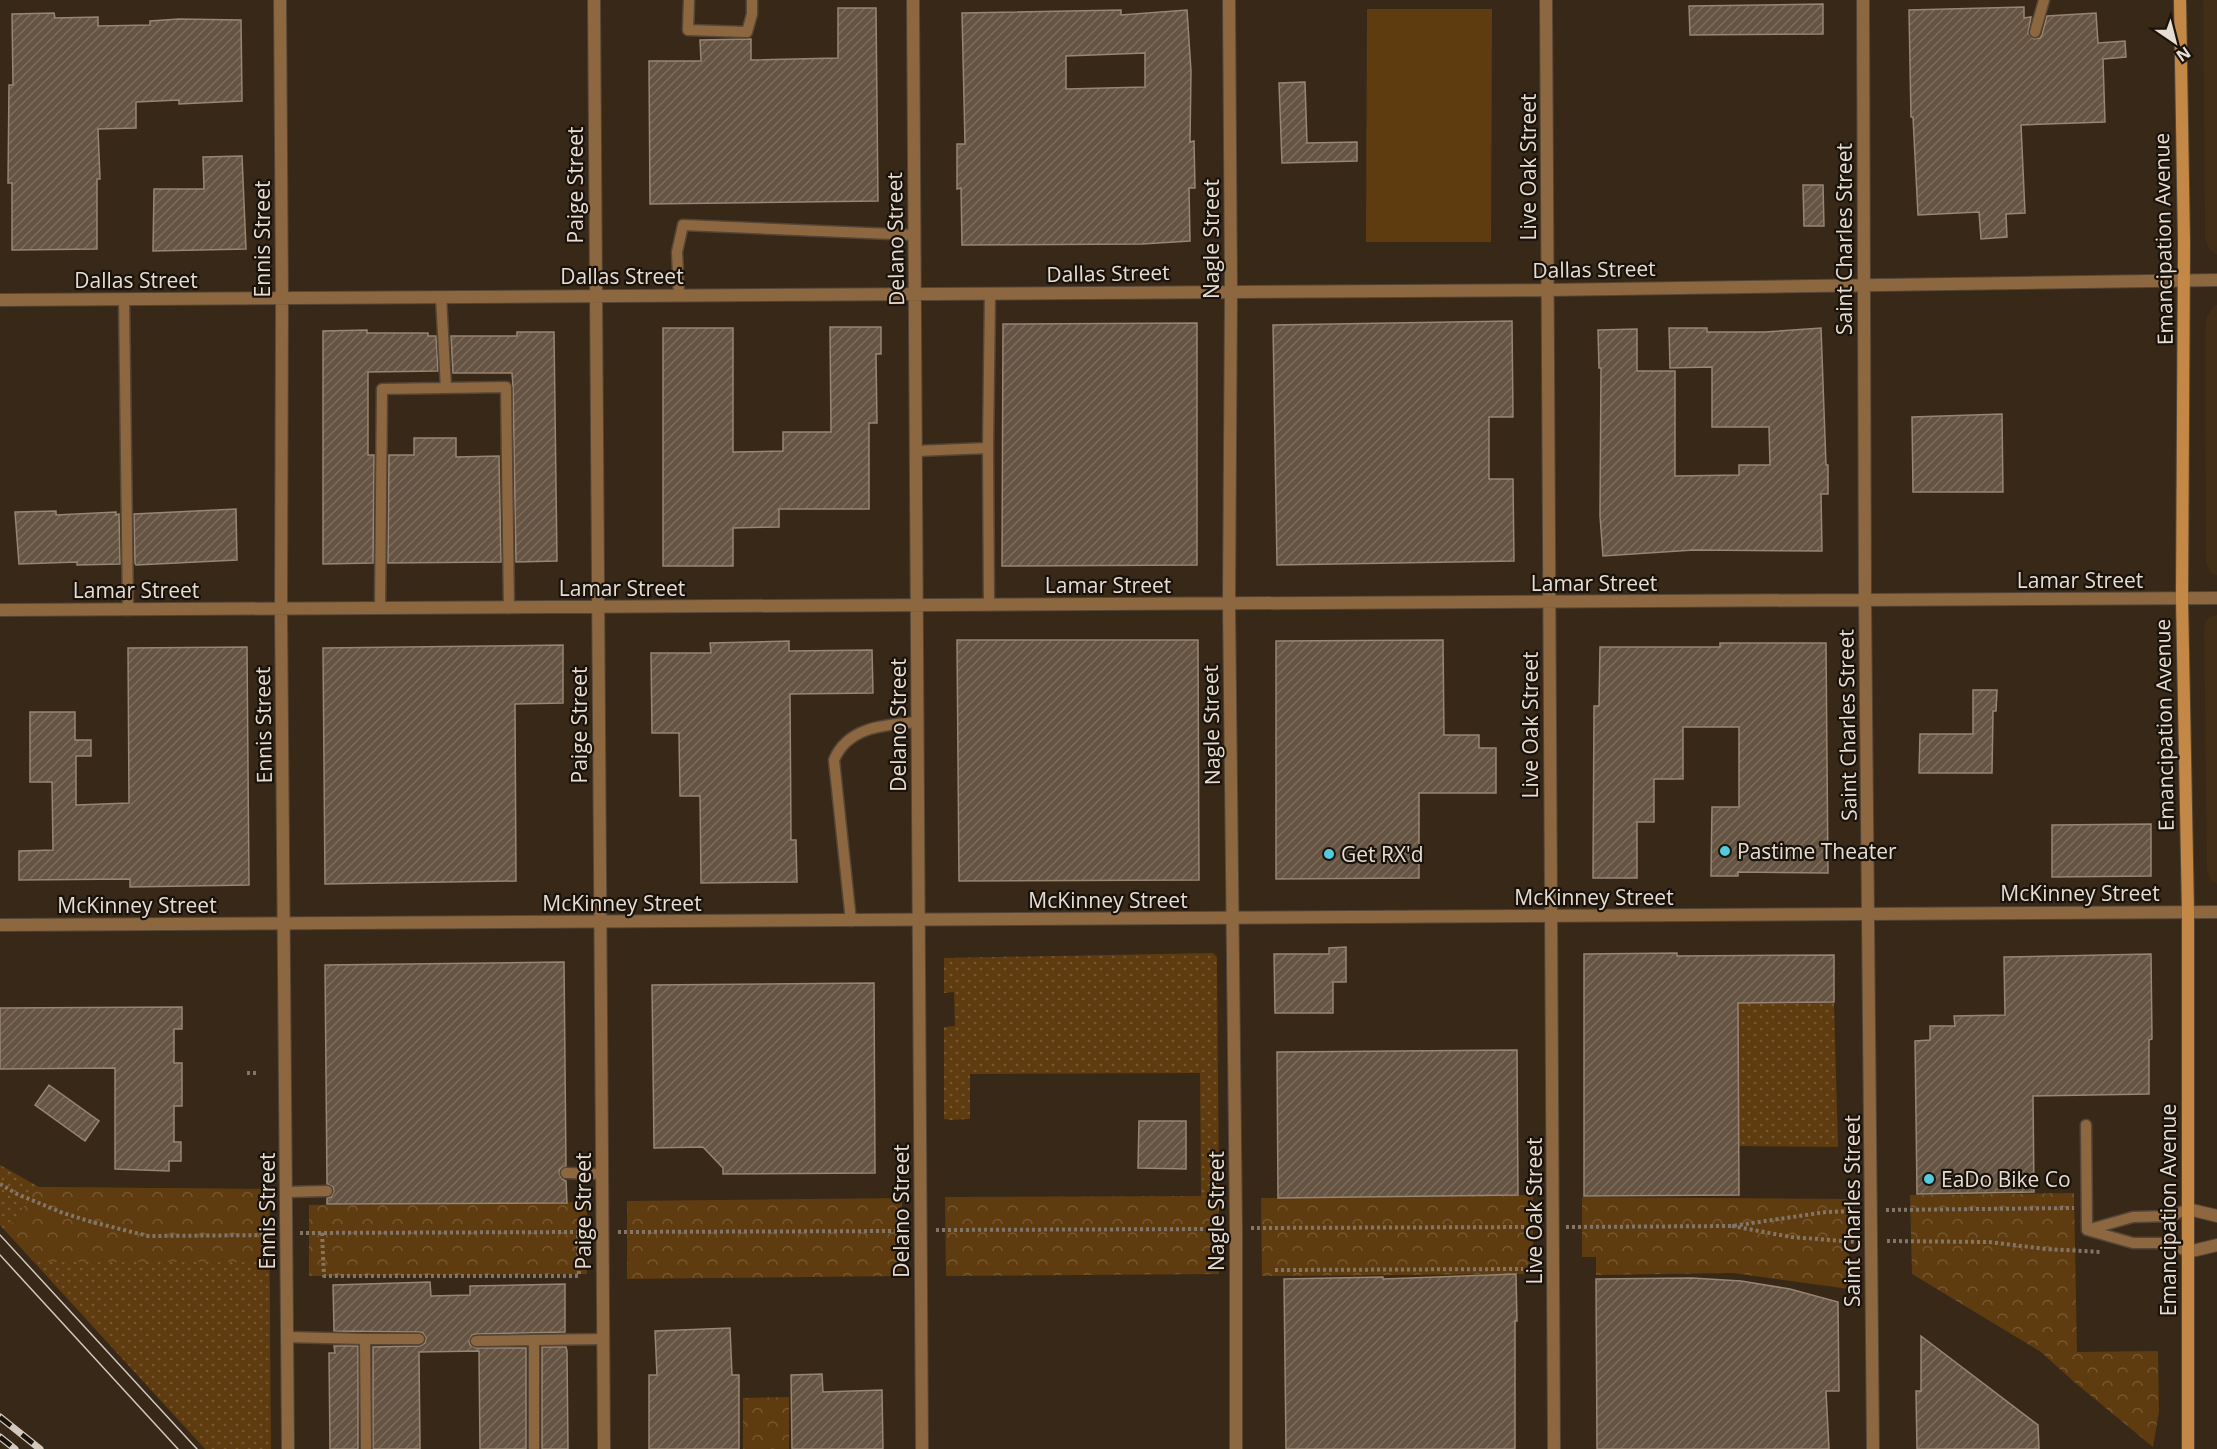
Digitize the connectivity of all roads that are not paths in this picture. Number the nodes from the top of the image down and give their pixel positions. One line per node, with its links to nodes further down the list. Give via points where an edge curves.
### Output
1 (280, 0): 23 (street, Ennis Street)
2 (594, 0): 21 (street, Paige Street)
3 (689, 0): 4 (lane, via 688,30 747,32)
4 (752, 0)
5 (913, 0): 12 (street, Delano Street)
6 (1229, 0): 17 (street, Nagle Street)
7 (1546, 0): 16 (street, Live Oak Street)
8 (1863, 0): 15 (street, Saint Charles Street)
9 (2044, 0): 11 (lane)
10 (2180, 0): 13 (main road, Emancipation Avenue)
11 (2035, 32)
12 (914, 234): 19 (lane, via 683,225 677,252); 20 (street, Delano Street)
13 (2184, 280): 14 (street, Dallas Street); 15 (street, Dallas Street); 29 (main road, Emancipation Avenue)
14 (2217, 280)
15 (1863, 285): 16 (street, Dallas Street); 31 (street, Saint Charles Street)
16 (1548, 290): 17 (street, Dallas Street); 32 (street, Live Oak Street)
17 (1231, 291): 18 (street, Dallas Street); 33 (street, Nagle Street)
18 (990, 294): 20 (street, Dallas Street); 27 (lane)
19 (679, 295): 20 (street, Dallas Street); 21 (street, Dallas Street)
20 (916, 295): 28 (street, Delano Street)
21 (596, 296): 22 (street, Dallas Street); 36 (street, Paige Street)
22 (441, 297): 23 (street, Dallas Street); 26 (lane)
23 (282, 298): 24 (street, Dallas Street); 39 (street, Ennis Street)
24 (124, 299): 25 (street, Dallas Street); 41 (lane)
25 (0, 300)
26 (446, 388): 37 (lane, via 382,389); 38 (lane, via 506,387)
27 (988, 448): 28 (lane); 34 (lane)
28 (916, 451): 35 (street, Delano Street)
29 (2182, 598): 30 (street, Lamar Street); 31 (street, Lamar Street); 43 (main road, Emancipation Avenue)
30 (2217, 598)
31 (1865, 600): 32 (street, Lamar Street); 45 (street, Saint Charles Street)
32 (1550, 602): 33 (street, Lamar Street); 46 (street, Live Oak Street)
33 (1229, 604): 34 (street, Lamar Street); 47 (street, Nagle Street)
34 (990, 605): 35 (street, Lamar Street)
35 (917, 606): 36 (street, Lamar Street); 42 (street, Delano Street)
36 (598, 607): 38 (street, Lamar Street); 50 (street, Paige Street)
37 (380, 608): 38 (street, Lamar Street); 39 (street, Lamar Street)
38 (509, 608)
39 (281, 609): 41 (street, Lamar Street); 51 (street, Ennis Street)
40 (0, 610): 41 (street, Lamar Street)
41 (128, 610)
42 (918, 722): 48 (lane, via 863,730 838,750 834,760); 49 (street, Delano Street)
43 (2187, 912): 44 (street, McKinney Street); 45 (street, McKinney Street); 58 (main road, Emancipation Avenue)
44 (2217, 912)
45 (1869, 914): 46 (street, McKinney Street); 76 (street, Saint Charles Street)
46 (1552, 916): 47 (street, McKinney Street); 75 (street, Live Oak Street)
47 (1233, 919): 49 (street, McKinney Street); 74 (street, Nagle Street)
48 (851, 921): 49 (street, McKinney Street); 50 (street, McKinney Street)
49 (919, 921): 73 (street, Delano Street)
50 (600, 922): 51 (street, McKinney Street); 55 (street, Paige Street)
51 (284, 924): 52 (street, McKinney Street); 57 (street, Ennis Street)
52 (0, 925)
53 (2086, 1125): 60 (lane)
54 (566, 1173): 55 (lane)
55 (602, 1174): 66 (street, Paige Street)
56 (327, 1191): 57 (lane)
57 (286, 1192): 63 (street, Ennis Street)
58 (2188, 1209): 59 (street); 60 (lane, via 2171,1216 2133,1217); 62 (main road, Emancipation Avenue)
59 (2217, 1216)
60 (2087, 1230): 62 (lane, via 2133,1243 2170,1243)
61 (2217, 1245): 62 (street)
62 (2188, 1252): 77 (main road, Emancipation Avenue)
63 (287, 1337): 64 (lane); 69 (street, Ennis Street)
64 (365, 1339): 65 (lane); 70 (lane)
65 (419, 1339)
66 (603, 1339): 67 (lane); 72 (street, Paige Street)
67 (534, 1340): 68 (lane); 71 (lane)
68 (476, 1341)
69 (288, 1449)
70 (366, 1449)
71 (534, 1449)
72 (604, 1449)
73 (922, 1449)
74 (1236, 1449)
75 (1554, 1449)
76 (1873, 1449)
77 (2188, 1449)

